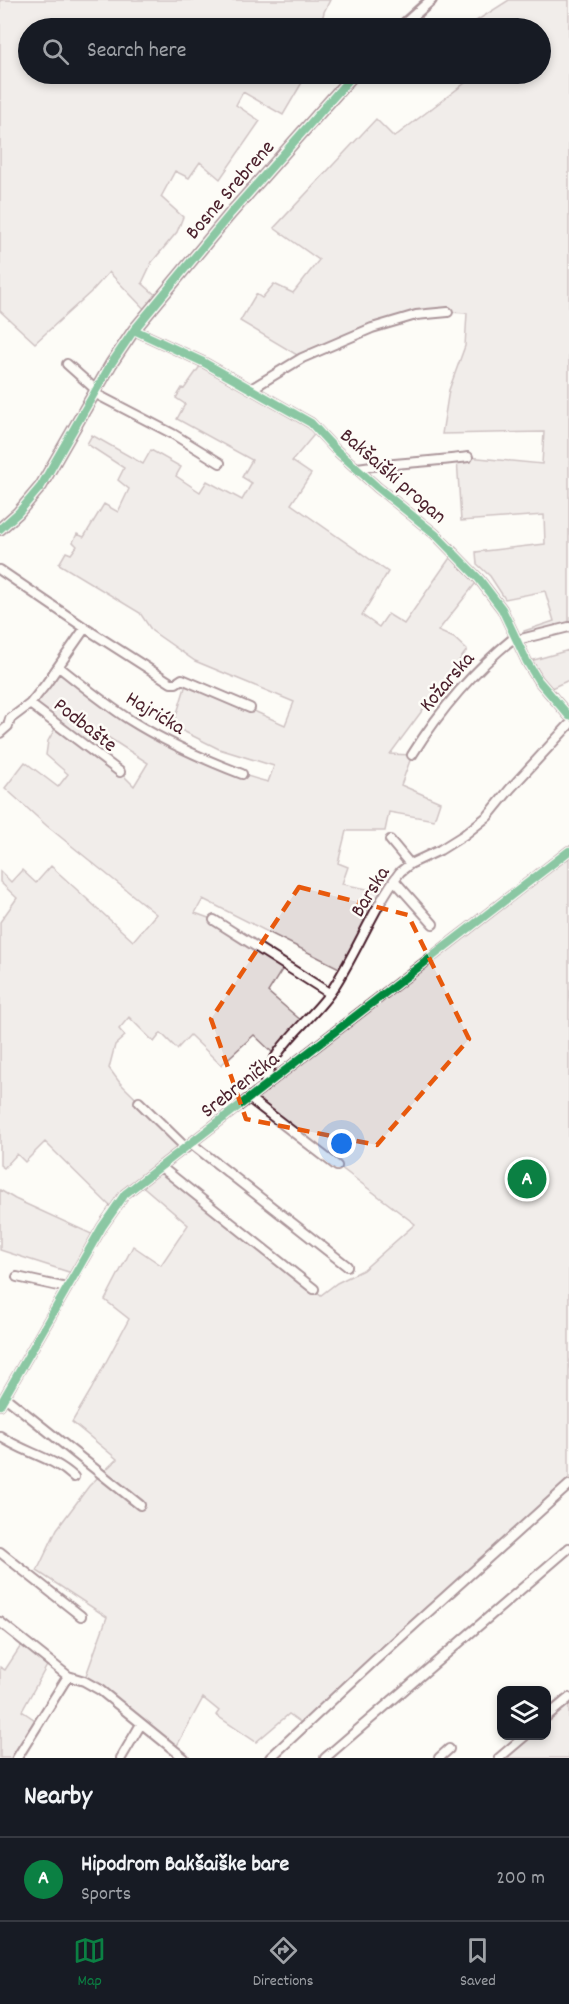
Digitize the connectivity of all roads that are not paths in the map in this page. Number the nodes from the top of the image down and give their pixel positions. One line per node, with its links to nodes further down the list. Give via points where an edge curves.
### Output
1 (431, 0): 2 (street)
2 (411, 18)
3 (345, 84): 5 (street, Bosne Srebrene)
4 (448, 312): 7 (street, via 416,315 372,328 302,358)
5 (134, 330): 7 (street, Bakšaiški progan); 8 (street, Bosne Srebrene)
6 (67, 364): 8 (street)
7 (251, 389): 11 (street, Bakšaiški progan, via 311,423)
8 (95, 391): 10 (street); 12 (street, Bosne Srebrene, via 41,486)
9 (468, 457): 11 (street)
10 (220, 463)
11 (356, 468): 16 (street, Bakšaiški progan, via 466,565 502,609)
12 (0, 529)
13 (0, 570): 15 (street)
14 (569, 627): 16 (street)
15 (83, 632): 17 (street); 19 (street, via 171,683 182,679)
16 (516, 639): 20 (street, Bakšaiški progan, via 538,680); 23 (street, Kožarska, via 491,657 444,708)
17 (59, 667): 18 (street); 25 (street, Hajrićka, via 146,730 200,758)
18 (30, 704): 22 (street, via 10,719); 24 (street, Podbašte)
19 (250, 708)
20 (569, 716)
21 (569, 725): 28 (street, Barska, via 476,827)
22 (0, 733)
23 (412, 755)
24 (120, 772)
25 (243, 774)
26 (390, 840): 28 (street)
27 (569, 852): 33 (street, Srebrenička)
28 (410, 864): 29 (street, Barska)
29 (394, 880): 31 (street); 32 (street, Barska)
30 (214, 920): 32 (street)
31 (433, 924)
32 (329, 993): 33 (street, Barska, via 275,1055)
33 (264, 1087): 34 (street, Srebrenička)
34 (249, 1098): 36 (street, Srebrenička); 37 (street)
35 (139, 1102): 36 (street)
36 (189, 1146): 38 (street, Srebrenička); 39 (street)
37 (337, 1166)
38 (161, 1167): 41 (street, Srebrenička, via 125,1194 113,1209); 42 (street)
39 (347, 1266)
40 (17, 1277): 41 (street)
41 (67, 1288): 43 (street, Srebrenička)
42 (314, 1289)
43 (5, 1397): 44 (street, Srebrenička); 48 (street)
44 (0, 1405)
45 (0, 1436): 46 (street, via 56,1462)
46 (74, 1477)
47 (569, 1485): 62 (street)
48 (140, 1505)
49 (569, 1548): 63 (street)
50 (0, 1552): 51 (street)
51 (81, 1616)
52 (0, 1622): 53 (street)
53 (68, 1676): 56 (street, via 100,1690); 59 (street)
54 (569, 1698): 55 (street)
55 (551, 1713)
56 (141, 1724): 60 (street); 61 (street)
57 (520, 1740): 65 (street)
58 (449, 1749): 64 (street)
59 (17, 1758)
60 (121, 1758)
61 (184, 1758)
62 (270, 1758)
63 (325, 1758)
64 (439, 1758)
65 (499, 1758)

